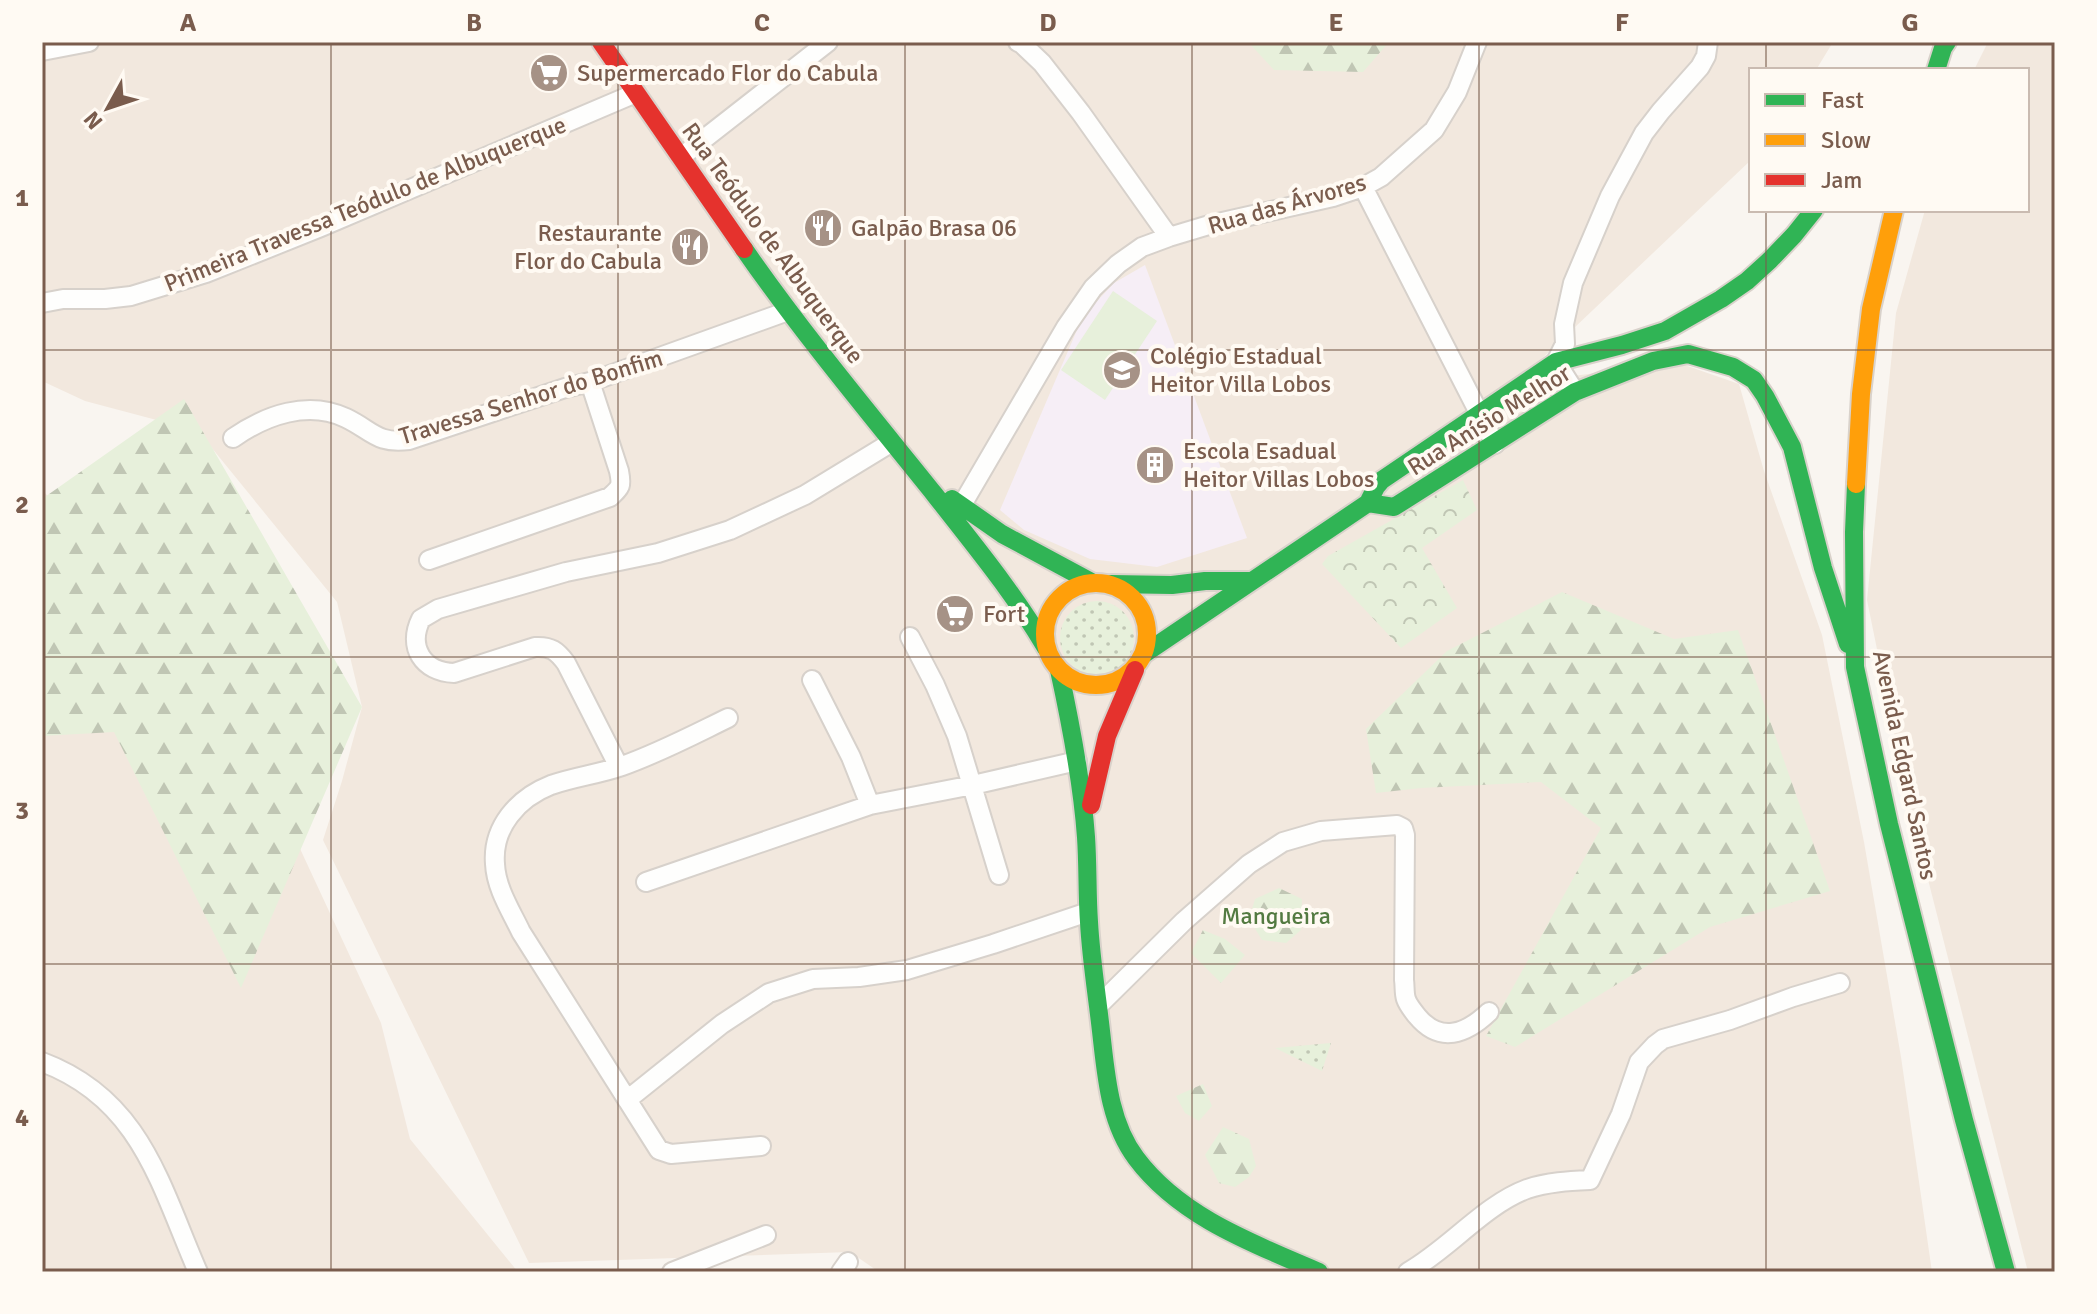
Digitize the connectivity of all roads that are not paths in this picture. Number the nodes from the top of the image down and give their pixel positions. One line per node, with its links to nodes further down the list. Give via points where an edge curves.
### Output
1 (89, 42): 8 (street)
2 (601, 42): 11 (main road, Rua Teódulo de Albuquerque)
3 (828, 42): 12 (street)
4 (1018, 42): 16 (street, via 1042,63 1081,113)
5 (1477, 42): 13 (street, Rua das Árvores, via 1434,130)
6 (1708, 42): 19 (street, via 1700,67 1644,133 1610,196 1573,283 1565,344)
7 (1945, 45): 9 (main road); 10 (main road)
8 (42, 51)
9 (1927, 68)
10 (1937, 68)
11 (636, 93): 12 (main road, Rua Teódulo de Albuquerque); 17 (street, Primeira Travessa Teódulo de Albuquerque, via 192,278 131,296)
12 (681, 157): 18 (main road, Rua Teódulo de Albuquerque)
13 (1363, 187): 16 (street, Rua das Árvores); 22 (street)
14 (1812, 212): 19 (main road, Rua Anísio Melhor, via 1747,281 1693,317 1665,331)
15 (1893, 212): 34 (main road, Avenida Edgard Santos, via 1871,309 1861,394)
16 (1169, 237): 27 (street, Rua das Árvores, via 1142,247 1093,288)
17 (42, 303)
18 (788, 311): 20 (street, Travessa Senhor do Bonfim); 24 (main road, Rua Teódulo de Albuquerque)
19 (1556, 362): 21 (street); 22 (main road, Rua Anísio Melhor)
20 (590, 382): 23 (street, Travessa Senhor do Bonfim, via 409,440 379,439 346,419 312,410 270,417); 28 (street, via 620,489 610,497)
21 (1575, 392): 25 (main road, Rua Anísio Melhor); 34 (main road, Rua Anísio Melhor, via 1653,361 1688,354 1733,367 1754,380 1792,447)
22 (1479, 414): 25 (street); 26 (main road, Rua Anísio Melhor, via 1382,480)
23 (233, 438)
24 (892, 442): 27 (main road, Rua Teódulo de Albuquerque); 39 (street, via 805,495 730,530 658,553 552,576 438,609 421,619 417,647 426,664 443,673 535,647 557,652)
25 (1495, 444): 26 (main road, Rua Anísio Melhor, via 1394,507)
26 (1368, 503): 29 (main road, Rua Anísio Melhor)
27 (958, 512): 30 (main road, Rua Teódulo de Albuquerque); 32 (main road, Rua Teódulo de Albuquerque)
28 (429, 560)
29 (1252, 581): 30 (main road); 33 (main road, Rua Anísio Melhor)
30 (1098, 583): 32 (main road, via 1078,586 1054,604 1044,633); 33 (main road, via 1119,588 1141,609 1148,639)
31 (910, 637): 40 (street, via 957,736)
32 (1046, 648): 35 (main road)
33 (1140, 662): 35 (main road, via 1123,679 1107,685 1073,681); 42 (main road, via 1101,751)
34 (1855, 667): 57 (main road, Avenida Edgard Santos, via 1889,824)
35 (1059, 670): 38 (main road)
36 (812, 680): 41 (street)
37 (728, 718): 39 (street)
38 (1077, 761): 40 (street); 42 (main road)
39 (619, 767): 50 (street, via 548,786 524,800 506,817 495,864 503,897 521,932)
40 (973, 785): 41 (street); 43 (street)
41 (870, 805): 44 (street)
42 (1086, 839): 45 (main road)
43 (999, 875)
44 (646, 882)
45 (1088, 912): 47 (main road); 50 (street, via 907,970 813,979 769,993)
46 (1840, 983): 56 (street, via 1663,1039 1639,1062 1590,1180 1525,1190)
47 (1098, 1006): 48 (street, via 1194,912 1283,842 1321,831 1397,825 1405,835 1406,998 1424,1024 1437,1032 1465,1030); 55 (main road, via 1116,1116 1146,1171 1208,1218)
48 (1489, 1012)
49 (42, 1062): 53 (street, via 100,1094 139,1139)
50 (627, 1100): 51 (street, via 659,1150 671,1154)
51 (761, 1146)
52 (766, 1235): 54 (street)
53 (198, 1272)
54 (672, 1272)
55 (1319, 1272)
56 (1408, 1272)
57 (2006, 1272)

